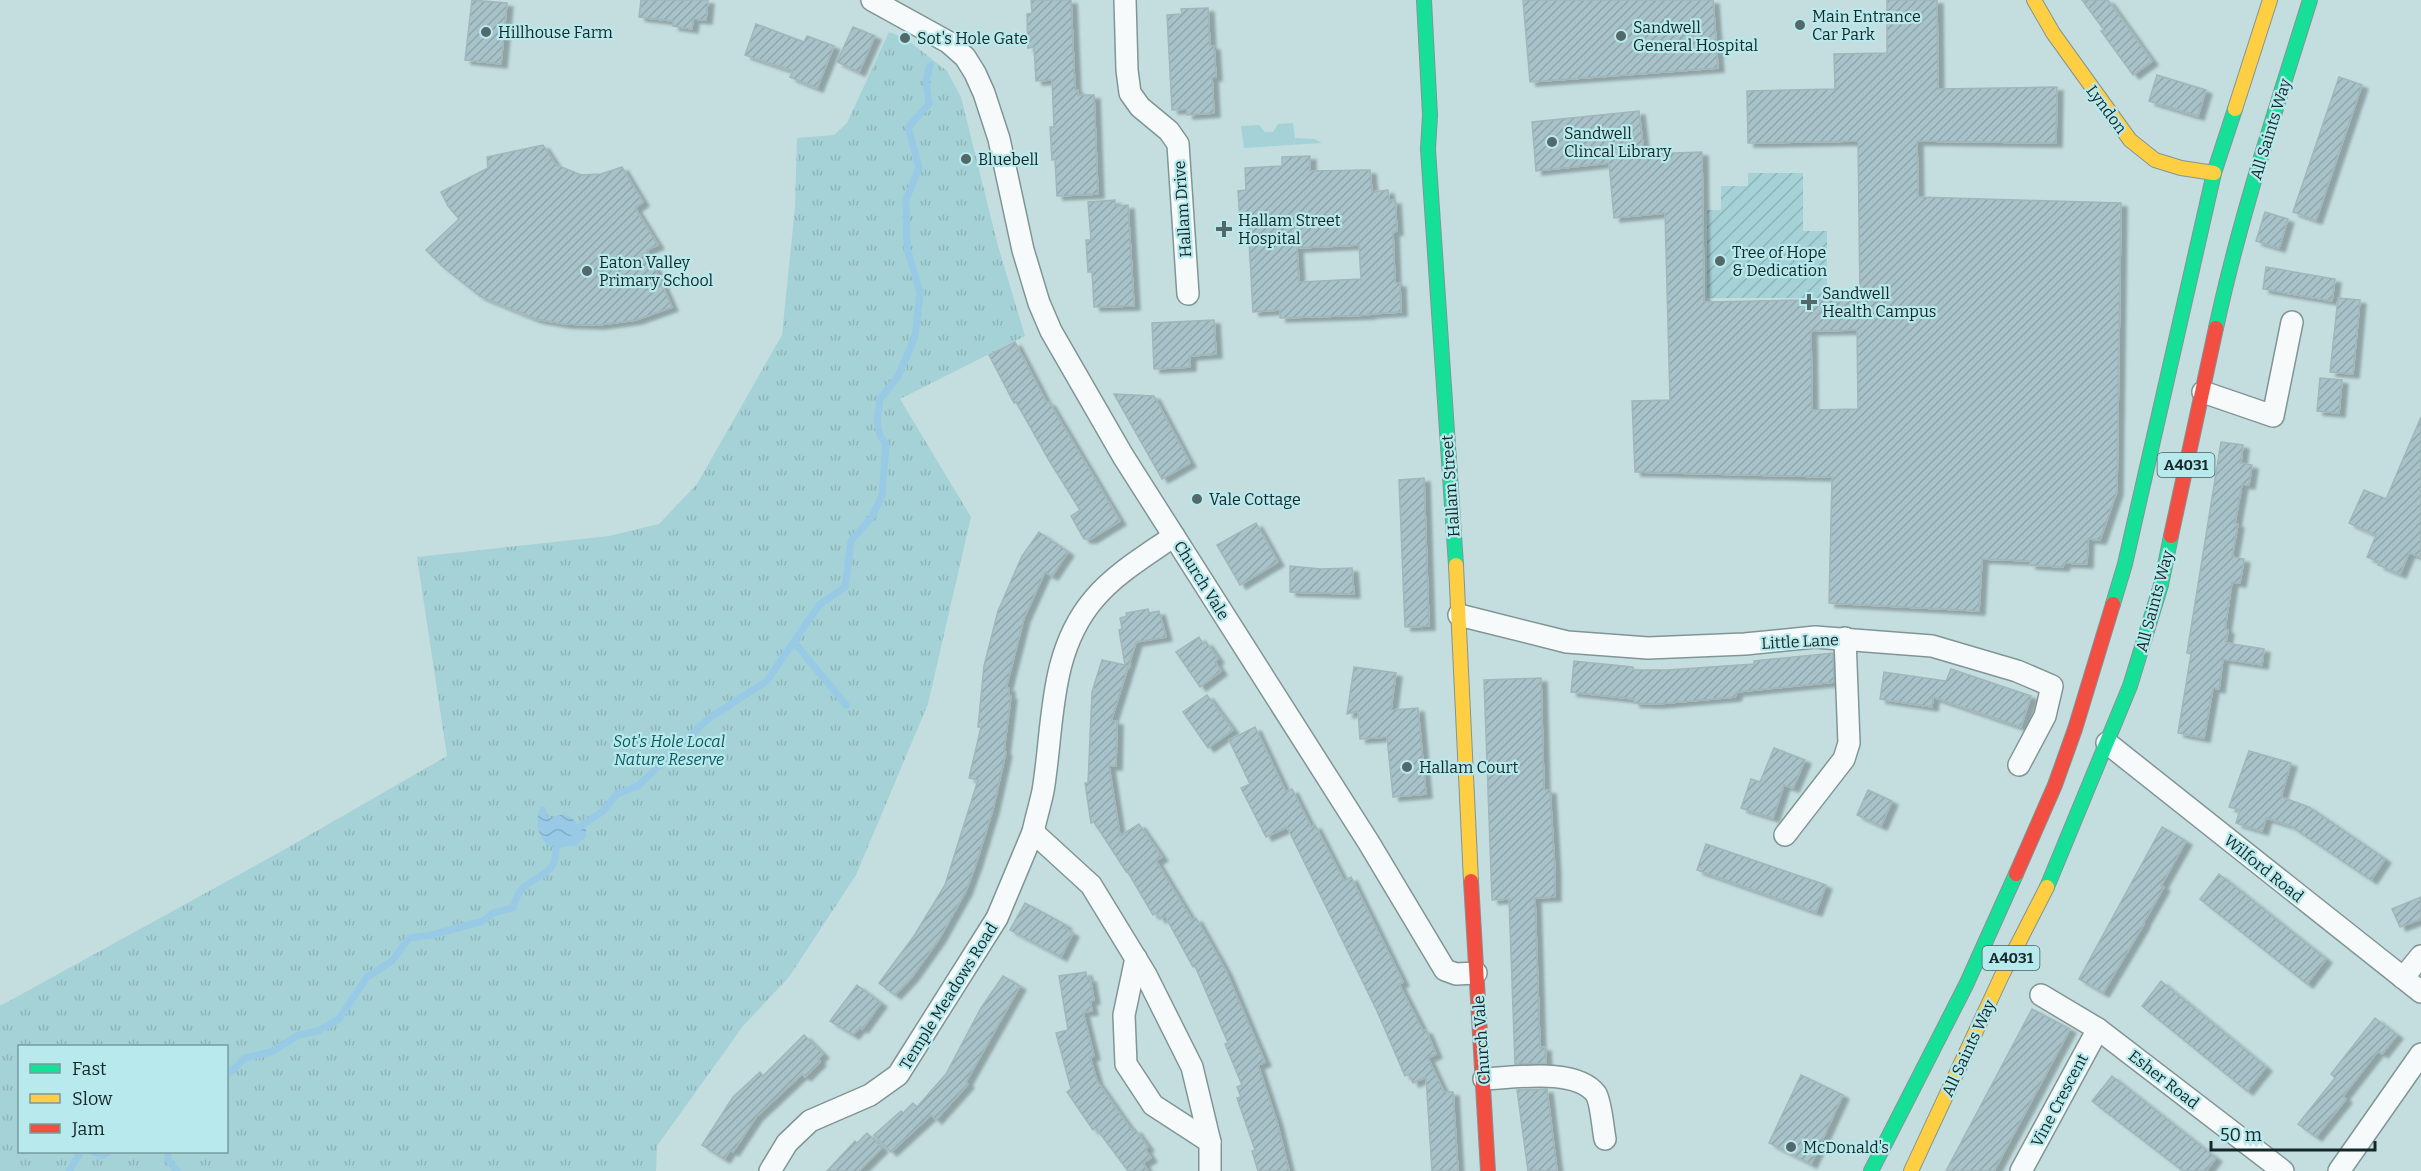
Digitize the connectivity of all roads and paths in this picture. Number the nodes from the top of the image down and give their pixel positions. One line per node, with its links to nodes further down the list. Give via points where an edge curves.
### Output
1 (872, 0): 11 (street, Church Vale, via 948,42 975,73 999,139 1023,249 1051,331)
2 (1125, 0): 8 (street, Hallam Drive, via 1130,93 1178,144)
3 (1424, 0): 12 (main road, Hallam Street, via 1428,149)
4 (2034, 0): 7 (main road, Lyndon, via 2130,140 2155,160)
5 (2270, 0): 7 (main road, All Saints Way / A4031)
6 (2310, 0): 10 (main road, All Saints Way / A4031, via 2248,182)
7 (2218, 174): 14 (main road, All Saints Way / A4031, via 2125,564)
8 (1188, 294)
9 (2292, 322): 10 (street, via 2273,416)
10 (2203, 392): 14 (main road, All Saints Way / A4031, via 2161,585 2130,686)
11 (1174, 536): 16 (street, Temple Meadows Road, via 1115,578 1094,599 1070,635 1057,678 1043,791); 20 (street, Church Vale, via 1445,970)
12 (1459, 615): 13 (street, Little Lane, via 1567,642 1648,648); 20 (main road, Hallam Street)
13 (1845, 638): 15 (street, Little Lane, via 1932,646 2017,671 2052,686 2044,716); 17 (street, via 1849,743 1844,759)
14 (2091, 736): 21 (street, Wilford Road); 32 (main road, All Saints Way / A4031, via 2055,785 1966,985); 33 (main road, All Saints Way / A4031, via 2040,904 2003,973)
15 (2019, 765)
16 (1033, 832): 19 (street, via 1091,885); 29 (street, Temple Meadows Road, via 997,918 897,1075 870,1095 810,1121 787,1143)
17 (1785, 835)
18 (2421, 956): 21 (street)
19 (1136, 958): 28 (street, via 1192,1068); 28 (street, via 1124,1015 1126,1064 1153,1105)
20 (1476, 973): 26 (main road, Church Vale)
21 (2403, 978): 22 (street, Wilford Road)
22 (2421, 992)
23 (2040, 995): 24 (street, Esher Road)
24 (2098, 1029): 34 (street, Vine Crescent); 35 (street, Esher Road)
25 (2421, 1054): 36 (street)
26 (1484, 1079): 27 (street, via 1549,1076 1584,1083 1597,1095); 31 (main road, Church Vale)
27 (1605, 1140)
28 (1210, 1142): 30 (street)
29 (770, 1171)
30 (1210, 1171)
31 (1488, 1171)
32 (1871, 1171)
33 (1911, 1171)
34 (2021, 1171)
35 (2283, 1171)
36 (2339, 1171)

